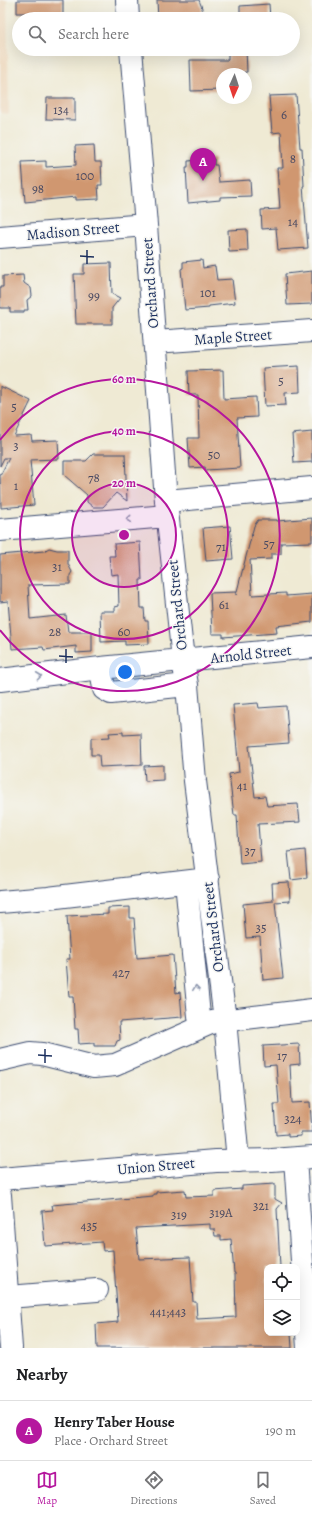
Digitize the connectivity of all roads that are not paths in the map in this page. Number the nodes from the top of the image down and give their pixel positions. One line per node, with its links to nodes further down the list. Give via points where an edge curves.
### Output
1 (127, 0): 2 (street)
2 (128, 12)
3 (132, 56): 4 (street, Orchard Street)
4 (146, 225): 5 (street, Madison Street); 7 (street, Orchard Street)
5 (0, 237)
6 (312, 332): 7 (street, Maple Street)
7 (155, 342): 9 (street, Orchard Street)
8 (312, 488): 9 (street)
9 (167, 508): 10 (street, one-way to 10); 12 (street, Orchard Street)
10 (0, 530)
11 (312, 648): 12 (street, Arnold Street)
12 (183, 660): 13 (street, Arnold Street); 15 (street, Orchard Street)
13 (101, 668): 14 (street, Arnold Street, one-way to 13); 15 (street, via 104,689 110,693)
14 (0, 680)
15 (187, 685): 16 (street, Orchard Street, via 195,781)
16 (208, 880): 17 (street); 20 (street, Orchard Street)
17 (186, 882): 18 (street); 21 (street, one-way to 17)
18 (0, 902)
19 (312, 1010): 20 (street)
20 (225, 1020): 21 (street); 24 (street, Orchard Street)
21 (200, 1026): 22 (street, via 115,1065 94,1067 30,1053)
22 (0, 1060)
23 (303, 1158): 24 (street, Union Street); 30 (street)
24 (238, 1160): 25 (street, Union Street)
25 (0, 1179)
26 (0, 1195): 28 (street)
27 (97, 1290): 28 (street)
28 (8, 1297): 29 (street)
29 (11, 1348)
30 (308, 1348)

